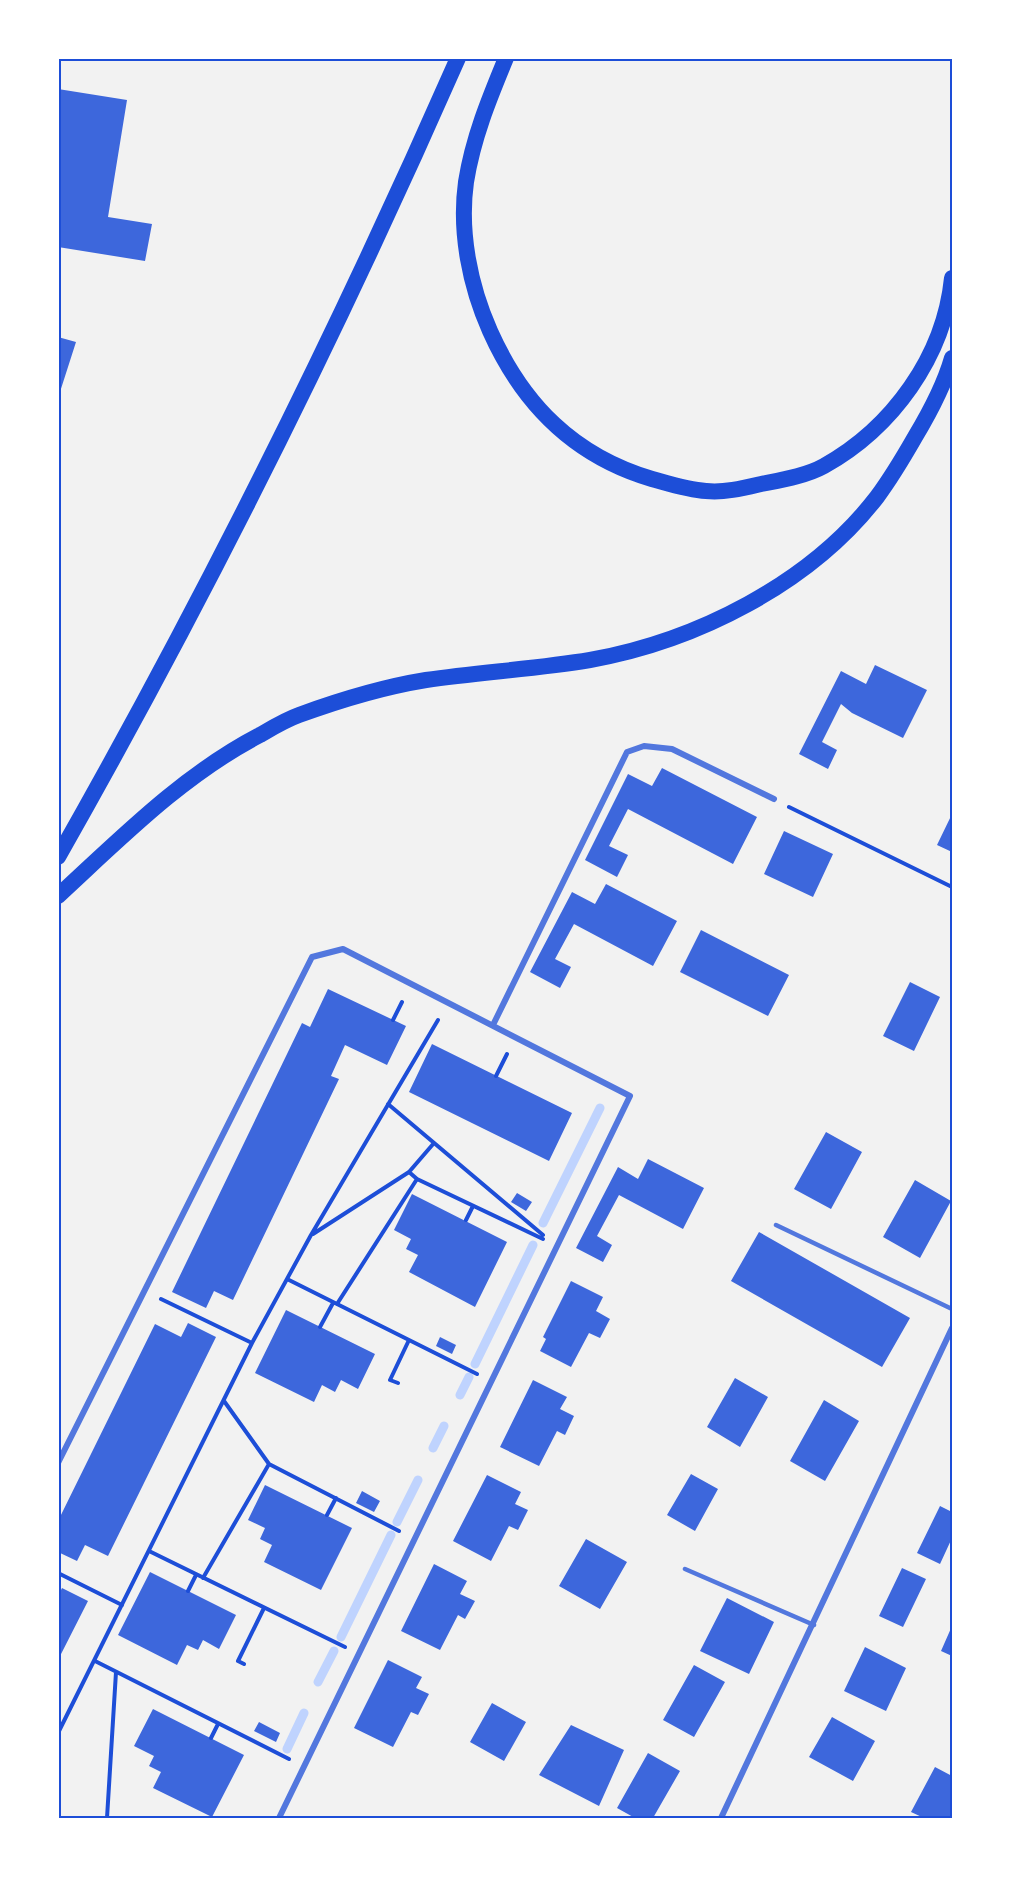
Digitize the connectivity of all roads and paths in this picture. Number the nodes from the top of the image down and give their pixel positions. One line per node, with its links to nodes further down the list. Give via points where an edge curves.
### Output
1 (458, 58): 6 (highway, via 375,242 237,526)
2 (506, 58): 3 (highway, via 473,146 466,184 467,254 474,287 497,345 534,404 563,433 598,457 634,474 708,492 784,480 822,467 854,447 885,420 908,392 944,324)
3 (952, 278)
4 (952, 358): 8 (highway, via 930,412 876,498 849,529 771,591 692,630 592,659 426,680 375,691 296,716 192,776)
5 (774, 799): 7 (path); 12 (street, via 672,749 644,746 627,752)
6 (58, 857)
7 (952, 887)
8 (58, 896)
9 (402, 1002): 10 (path)
10 (393, 1020)
11 (438, 1020): 15 (path)
12 (492, 1025): 23 (street, via 630,1096); 35 (street, via 343,949 312,957)
13 (507, 1054): 14 (path)
14 (496, 1076)
15 (388, 1104): 16 (path); 22 (path)
16 (435, 1143): 17 (path); 23 (path)
17 (409, 1172): 18 (path); 22 (path)
18 (417, 1179): 19 (path); 26 (path)
19 (473, 1206): 20 (path); 23 (path)
20 (466, 1220)
21 (776, 1225): 27 (lane)
22 (311, 1235): 24 (path)
23 (557, 1246): 32 (street)
24 (287, 1279): 26 (path); 31 (path)
25 (158, 1298): 31 (path)
26 (335, 1303): 28 (path); 30 (path)
27 (952, 1309)
28 (320, 1327)
29 (952, 1328): 48 (street)
30 (409, 1340): 32 (path); 33 (path, via 390,1380)
31 (252, 1343): 34 (path)
32 (492, 1380): 39 (street)
33 (398, 1383)
34 (224, 1401): 36 (path); 40 (path)
35 (58, 1463)
36 (268, 1464): 37 (path); 44 (path)
37 (336, 1498): 38 (path); 39 (path)
38 (327, 1515)
39 (415, 1539): 49 (street)
40 (149, 1551): 43 (path); 46 (path)
41 (685, 1569): 48 (lane)
42 (58, 1573): 46 (path)
43 (196, 1575): 44 (path); 45 (path)
44 (203, 1578): 47 (path)
45 (188, 1591)
46 (122, 1605): 50 (path)
47 (264, 1608): 49 (path); 51 (path, via 238,1661)
48 (814, 1625): 59 (street)
49 (359, 1654): 56 (street)
50 (95, 1661): 52 (path); 54 (path)
51 (244, 1664)
52 (116, 1672): 53 (path); 57 (path)
53 (218, 1724): 55 (path); 56 (path)
54 (58, 1733)
55 (212, 1738)
56 (304, 1766): 58 (street)
57 (107, 1818)
58 (279, 1818)
59 (721, 1818)

